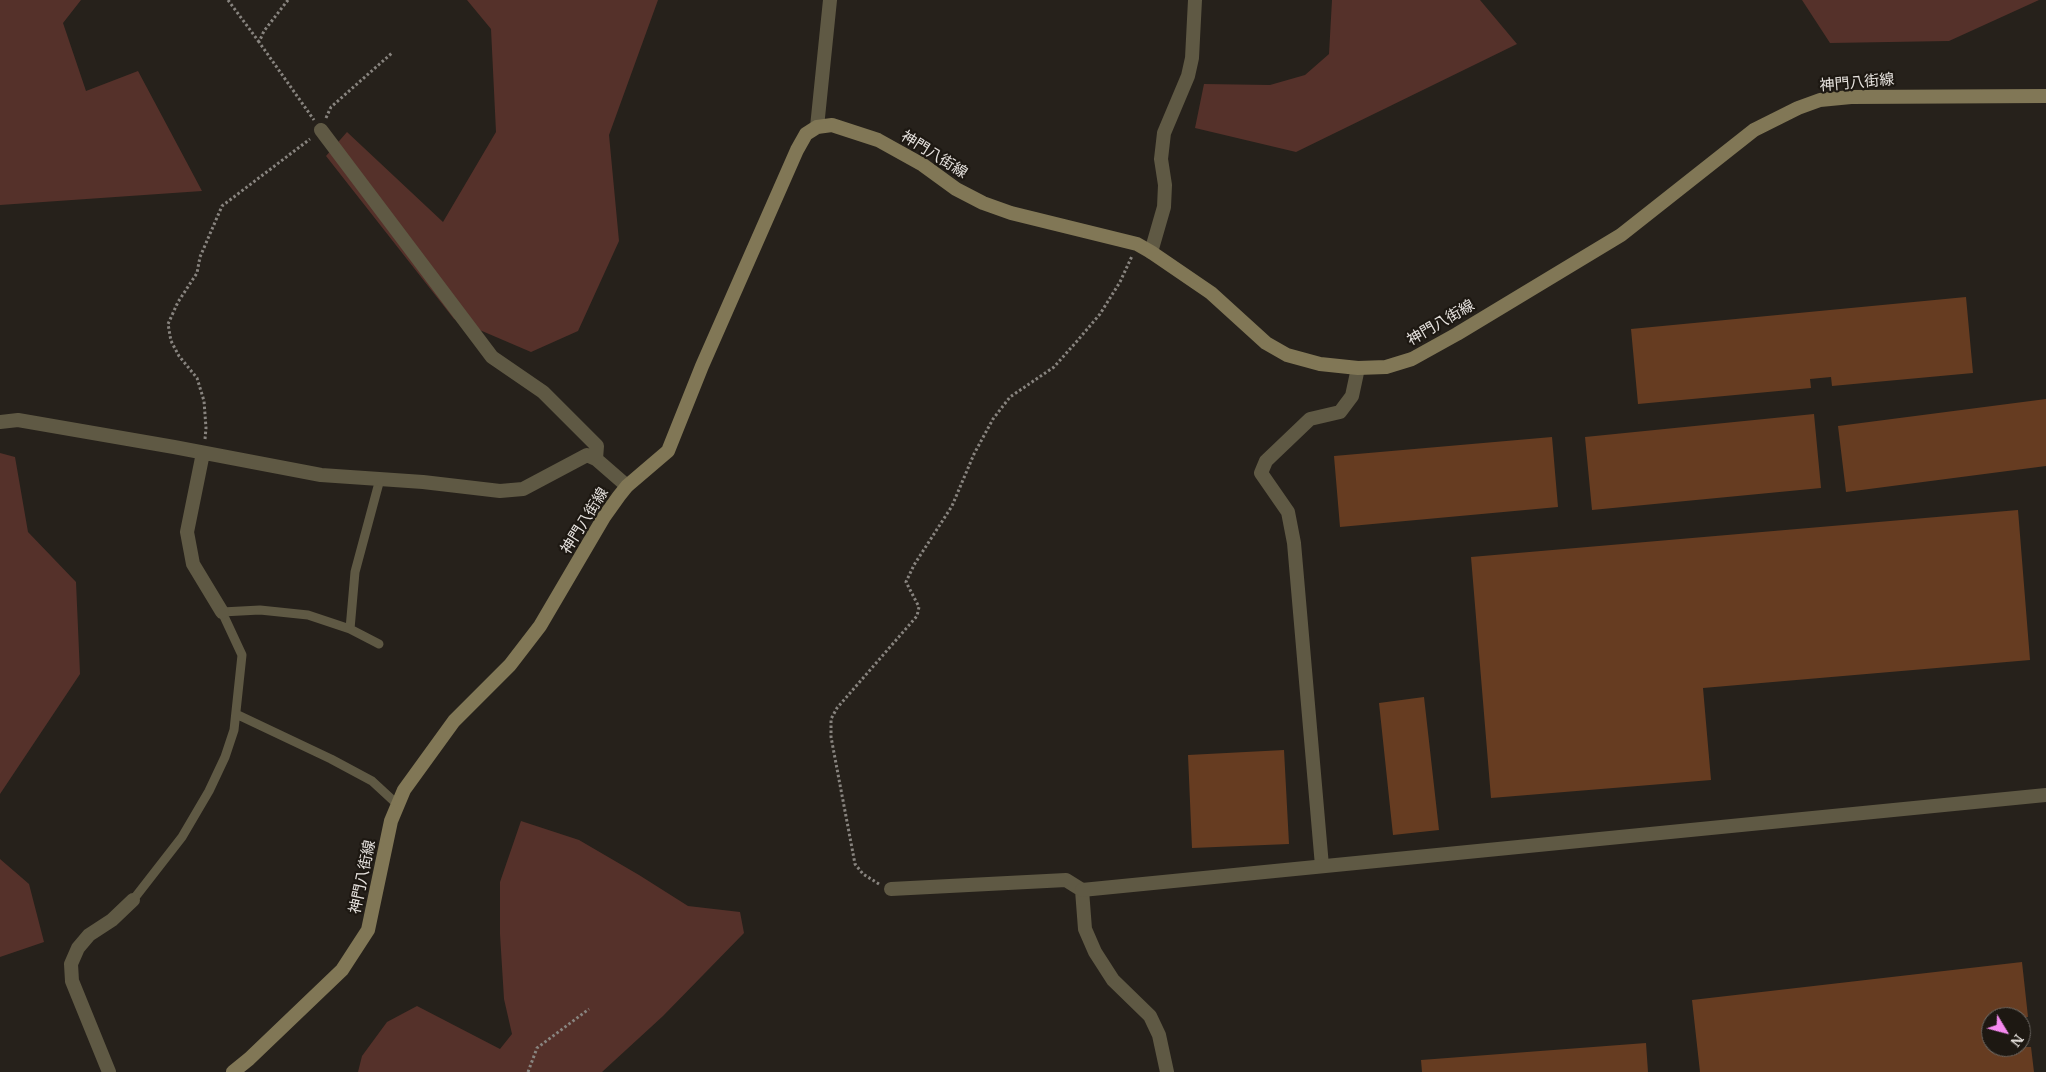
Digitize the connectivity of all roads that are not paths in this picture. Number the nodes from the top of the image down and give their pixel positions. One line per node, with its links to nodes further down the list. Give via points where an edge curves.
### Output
1 (830, 0): 4 (street)
2 (1195, 0): 6 (street, via 1188,76 1164,133 1161,159 1164,207)
3 (2046, 96): 7 (main road, 神門八街線, via 1851,97 1820,100 1798,108 1754,130 1621,236 1457,334 1412,359 1386,367)
4 (817, 127): 6 (main road, 神門八街線, via 832,124 878,140 983,203 1137,244); 12 (main road, 神門八街線, via 806,134 797,150 668,450)
5 (321, 130): 10 (street, via 492,357 543,392 597,446)
6 (1151, 252): 7 (main road, 神門八街線, via 1211,293 1266,343 1287,355 1320,364)
7 (1358, 368): 19 (street, via 1352,396 1340,412 1310,419 1266,461 1261,473 1288,512 1294,542)
8 (0, 422): 9 (street, via 18,420)
9 (203, 453): 11 (street, via 321,475); 13 (street, via 187,532 193,564)
10 (596, 459): 11 (street, via 587,455 523,489 500,491); 12 (street)
11 (380, 479): 14 (lane, via 355,572)
12 (627, 486): 18 (main road, 神門八街線, via 604,517 540,626 510,665 454,721 404,790)
13 (222, 612): 14 (lane, via 260,610 308,614); 16 (lane, via 242,655)
14 (350, 629): 15 (lane)
15 (379, 644)
16 (236, 714): 18 (lane, via 372,781); 22 (lane, via 234,730 209,792 182,837)
17 (2046, 795): 19 (street)
18 (398, 804): 24 (main road, 神門八街線, via 391,822 368,930 342,970)
19 (1322, 866): 21 (street)
20 (891, 889): 21 (street, via 1066,880)
21 (1082, 890): 25 (street, via 1085,930 1095,952 1113,980 1150,1016 1159,1035)
22 (133, 900): 23 (street, via 112,920 89,935 71,964 72,981)
23 (109, 1072)
24 (233, 1072)
25 (1167, 1072)

